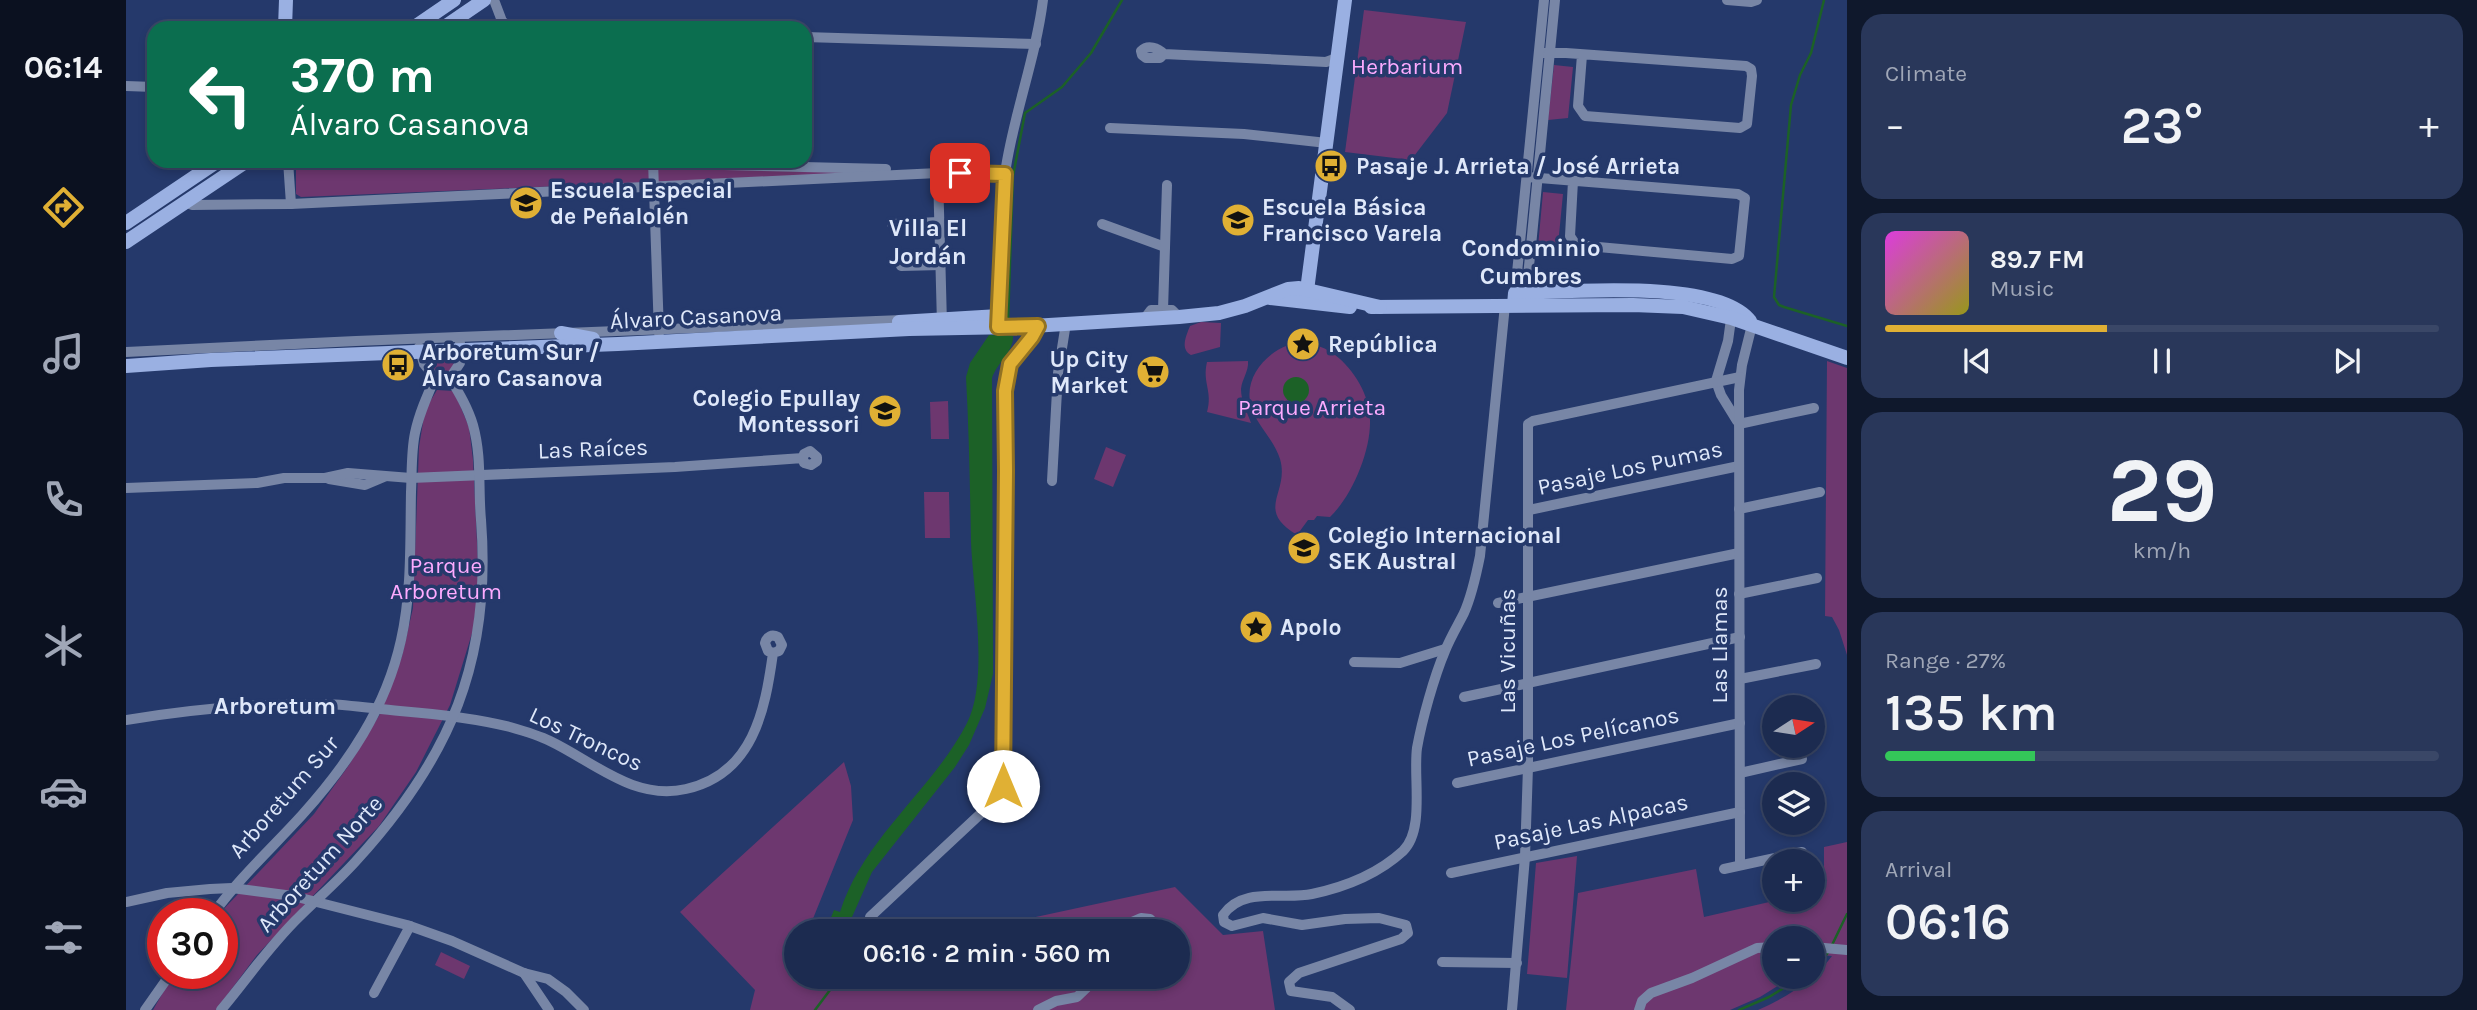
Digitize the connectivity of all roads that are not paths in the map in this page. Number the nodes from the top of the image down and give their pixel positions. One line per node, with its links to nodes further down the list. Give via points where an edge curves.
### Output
1 (286, 0): 11 (street)
2 (454, 0): 12 (street)
3 (484, 0): 13 (street)
4 (494, 0): 14 (street)
5 (1043, 0): 16 (street)
6 (1345, 0): 17 (street)
7 (1544, 0): 18 (street)
8 (1555, 0): 18 (street)
9 (1727, 0): 10 (street)
10 (1757, 0)
11 (285, 21)
12 (423, 21)
13 (453, 21)
14 (503, 21)
15 (812, 37): 16 (street)
16 (1036, 44): 33 (street)
17 (1339, 51): 21 (street); 22 (street)
18 (1544, 53): 20 (street); 34 (street); 35 (street)
19 (1164, 54): 21 (street)
20 (1582, 55): 20 (street, via 1578,106 1585,116 1740,128 1747,124 1752,76 1746,66)
21 (1326, 62): 22 (street)
22 (1335, 78): 26 (street)
23 (126, 86): 24 (street)
24 (147, 87)
25 (1110, 128): 26 (street)
26 (1327, 143): 49 (street)
27 (812, 167): 32 (street)
28 (208, 168): 42 (street)
29 (236, 168): 39 (street)
30 (288, 168): 40 (street)
31 (653, 168): 37 (street)
32 (938, 173): 33 (street); 37 (street); 41 (street)
33 (1005, 174): 58 (street)
34 (1527, 177): 35 (street); 50 (street)
35 (1539, 178): 36 (street); 50 (street)
36 (1573, 181): 36 (street, via 1570,236 1576,245 1739,256 1745,198 1738,194)
37 (653, 186): 40 (street); 63 (street)
38 (1167, 186): 46 (street)
39 (185, 202): 40 (street); 45 (street)
40 (290, 204)
41 (939, 222): 43 (street); 47 (street)
42 (126, 223)
43 (892, 224)
44 (1102, 224): 46 (street)
45 (126, 242)
46 (1165, 247): 51 (street)
47 (940, 265): 48 (street); 56 (street)
48 (901, 266)
49 (1306, 295): 50 (street, Álvaro Casanova, via 1333,307); 53 (street, Álvaro Casanova, via 1265,298 1219,313)
50 (1517, 300): 52 (street, Álvaro Casanova, via 1657,291 1707,298); 91 (street, via 1480,556 1471,595)
51 (1163, 310): 53 (street, via 1172,310); 54 (street, via 1151,310)
52 (1732, 312): 59 (street, Álvaro Casanova, via 1747,317); 73 (street)
53 (1179, 317): 54 (street, Álvaro Casanova)
54 (1145, 318): 57 (street, Álvaro Casanova)
55 (902, 320): 56 (street, Álvaro Casanova); 61 (street); 63 (street, Álvaro Casanova)
56 (942, 323): 58 (street, Álvaro Casanova); 61 (street, Álvaro Casanova)
57 (1066, 323): 60 (street, Álvaro Casanova); 80 (street, via 1058,373)
58 (1004, 325): 60 (street, Álvaro Casanova)
59 (1752, 325): 68 (street, Álvaro Casanova); 70 (street, Las Llamas)
60 (1038, 326): 116 (street, via 1010,364 1005,391 1003,786 991,804)
61 (883, 331): 63 (street, Álvaro Casanova)
62 (561, 333): 63 (street, Álvaro Casanova); 64 (street, Álvaro Casanova); 65 (street)
63 (659, 335): 65 (street, Álvaro Casanova)
64 (460, 344): 65 (street, Álvaro Casanova); 66 (street, Álvaro Casanova); 72 (street, via 458,368)
65 (618, 344)
66 (419, 345): 67 (street, Álvaro Casanova); 69 (street, Álvaro Casanova); 71 (street, via 424,364)
67 (126, 352)
68 (1847, 358)
69 (126, 366)
70 (1740, 377): 73 (street, Las Vicuñas); 75 (street, Las Llamas)
71 (435, 378): 72 (street); 79 (street, Arboretum Sur, via 414,434)
72 (450, 378): 78 (street, Arboretum Norte, via 473,424)
73 (1716, 381): 75 (street); 84 (street, Las Vicuñas, via 1531,421)
74 (1814, 408): 75 (street)
75 (1739, 424): 77 (street, Las Llamas)
76 (803, 458): 78 (street, Las Raíces)
77 (1739, 466): 83 (street, Las Llamas); 84 (street, Pasaje Los Pumas)
78 (480, 475): 79 (street, Las Raíces); 99 (street, Arboretum Norte, via 481,610 472,660)
79 (411, 478): 81 (street, Las Raíces, via 384,477 365,485 325,478 284,478); 98 (street, Arboretum Sur, via 407,606 396,659)
80 (1052, 481)
81 (126, 488)
82 (1820, 492): 83 (street)
83 (1739, 509): 85 (street, Las Llamas)
84 (1529, 510): 88 (street, Las Vicuñas)
85 (1739, 553): 87 (street, Las Llamas); 88 (street)
86 (1817, 578): 87 (street)
87 (1740, 594): 90 (street, Las Llamas)
88 (1527, 597): 89 (street); 96 (street, Las Vicuñas)
89 (1498, 603)
90 (1740, 637): 95 (street, Las Llamas); 96 (street)
91 (1445, 649): 93 (street, via 1400,663); 132 (street, via 1419,738 1415,829 1405,849 1352,882 1312,894 1248,898 1223,915 1224,922 1232,926 1263,918 1302,925 1368,918 1406,925 1408,933 1401,939 1299,973 1289,982 1291,991 1332,997)
92 (774, 653): 99 (street, Los Troncos, via 759,723 745,751 715,778 683,790 639,788 549,740)
93 (1354, 662)
94 (1816, 664): 95 (street)
95 (1740, 679): 101 (street, Las Llamas)
96 (1529, 682): 97 (street); 103 (street, Las Vicuñas)
97 (1464, 697)
98 (378, 709): 99 (street, Los Troncos); 100 (street, Los Troncos, via 265,705); 112 (street, Arboretum Sur, via 330,782)
99 (454, 716): 115 (street, Arboretum Norte, via 395,814)
100 (126, 720)
101 (1740, 723): 103 (street, Pasaje Los Pelícanos); 104 (street, Las Llamas)
102 (1802, 759): 104 (street)
103 (1528, 767): 105 (street, Pasaje Los Pelícanos); 107 (street, Las Vicuñas)
104 (1740, 773): 106 (street, Las Llamas)
105 (1457, 783)
106 (1740, 812): 107 (street, Pasaje Las Alpacas); 109 (street, Las Llamas)
107 (1525, 857): 111 (street, Pasaje Las Alpacas); 122 (street, Las Vicuñas)
108 (1762, 861): 109 (street)
109 (1740, 866): 110 (street)
110 (1724, 869)
111 (1451, 873)
112 (232, 888): 113 (street, Arboretum Sur); 114 (street); 115 (street)
113 (225, 898)
114 (126, 902)
115 (316, 902): 117 (street); 128 (street, Arboretum Norte, via 262,958)
116 (870, 919)
117 (410, 926): 123 (street); 126 (street)
118 (1762, 948): 134 (street, via 1651,993)
119 (1825, 948): 120 (street)
120 (1847, 950)
121 (1442, 962): 122 (street)
122 (1517, 963): 133 (street, Las Vicuñas)
123 (524, 973): 129 (street); 130 (street, via 548,979)
124 (160, 989): 127 (street)
125 (1085, 989): 131 (street, via 1077,997)
126 (374, 993)
127 (145, 1010)
128 (221, 1010)
129 (549, 1010)
130 (584, 1010)
131 (1038, 1010)
132 (1350, 1010)
133 (1512, 1010)
134 (1639, 1010)

